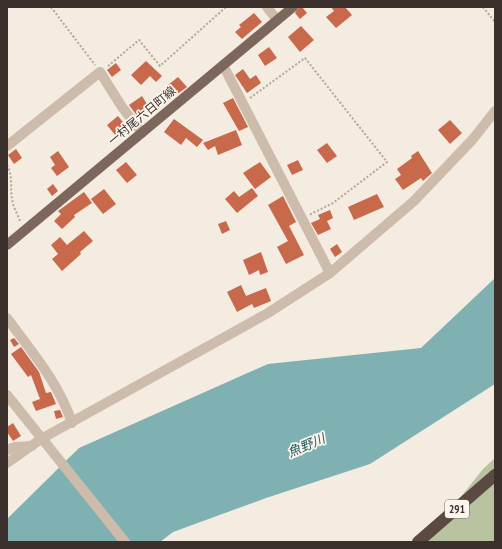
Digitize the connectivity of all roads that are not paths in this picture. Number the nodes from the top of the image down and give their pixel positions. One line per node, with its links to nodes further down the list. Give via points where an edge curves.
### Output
1 (267, 7): 3 (street)
2 (293, 7): 3 (main road, 一村尾六日町線)
3 (277, 20): 4 (main road, 一村尾六日町線)
4 (223, 65): 6 (main road, 一村尾六日町線); 9 (street)
5 (495, 111): 9 (street, via 473,139 414,201)
6 (142, 133): 7 (street, via 100,72); 8 (main road, 一村尾六日町線)
7 (7, 146)
8 (7, 245)
9 (330, 273): 12 (street, via 268,313)
10 (7, 318): 12 (street, via 53,381 66,404)
11 (7, 395): 13 (street)
12 (72, 423): 13 (street)
13 (37, 443): 14 (street); 15 (street); 17 (street)
14 (7, 450)
15 (7, 463)
16 (495, 475): 18 (highway, 291)
17 (125, 542)
18 (418, 542)

